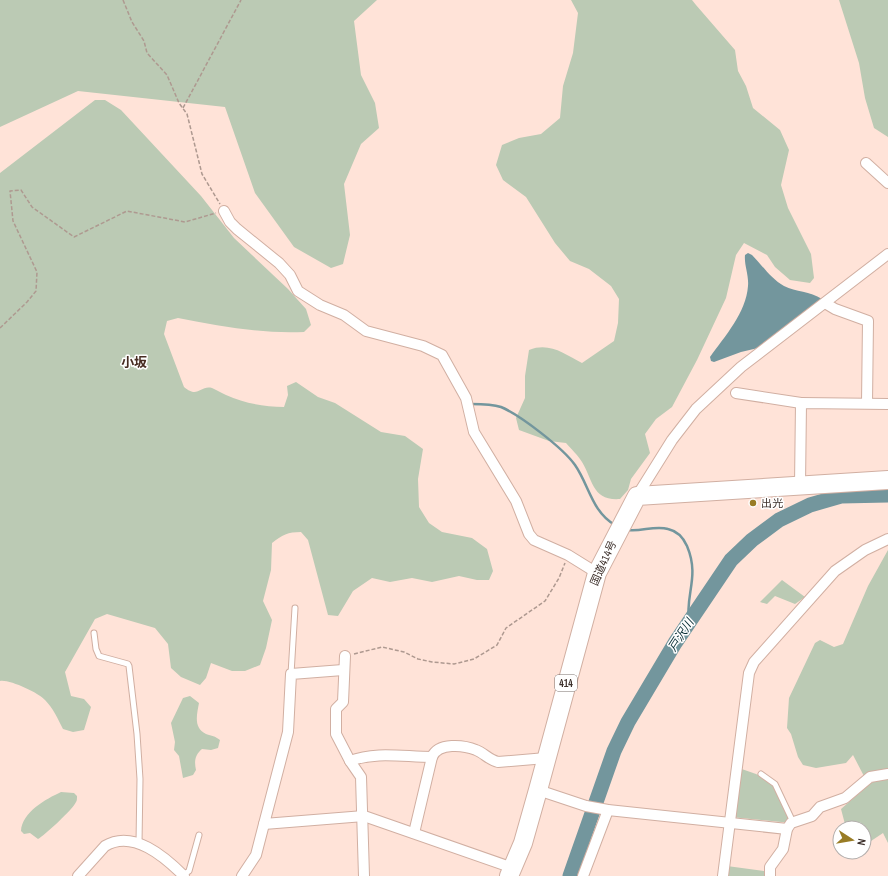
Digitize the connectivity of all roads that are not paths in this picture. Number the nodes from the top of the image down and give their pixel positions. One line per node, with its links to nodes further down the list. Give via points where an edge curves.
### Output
1 (866, 163): 2 (street)
2 (888, 183)
3 (224, 211): 14 (street, via 237,229 290,275 298,292 344,315 366,331 423,346 442,354 466,398 474,432 516,500 529,534 534,540 568,555)
4 (888, 254): 5 (street)
5 (825, 303): 8 (street, via 868,321); 12 (street, via 741,367 696,409 672,440)
6 (736, 393): 7 (street)
7 (801, 403): 8 (street); 11 (street)
8 (867, 403): 9 (street)
9 (888, 404)
10 (888, 480): 11 (highway)
11 (800, 485): 12 (highway)
12 (637, 496): 14 (highway, 国道414号 / 414)
13 (888, 539): 28 (street, via 865,550 835,571 754,662 749,673)
14 (597, 573): 21 (highway, 国道414号 / 414)
15 (295, 608): 19 (lane)
16 (94, 633): 33 (lane, via 99,656 129,666 140,779)
17 (345, 656): 18 (street)
18 (344, 670): 19 (street); 22 (street, via 343,702 336,709 335,730 339,743)
19 (291, 674): 29 (street, via 288,732)
20 (432, 757): 21 (street, via 433,753 442,748 455,746 476,750 498,762); 22 (street, via 374,754); 31 (street)
21 (546, 758): 25 (highway, 国道414号 / 414)
22 (350, 761): 27 (street, via 361,777)
23 (761, 774): 30 (lane, via 774,783)
24 (888, 774): 30 (street, via 870,777 845,798 820,807 812,816)
25 (538, 790): 26 (street, via 586,806); 34 (highway, 国道414号 / 414)
26 (608, 810): 28 (street); 39 (street)
27 (364, 816): 29 (street); 31 (street); 38 (street)
28 (729, 823): 30 (street); 40 (street)
29 (264, 824): 37 (street, via 256,855)
30 (790, 826): 41 (street, via 783,849 770,867)
31 (414, 833): 34 (street)
32 (199, 835): 35 (lane, via 189,871)
33 (139, 843): 35 (street, via 161,856); 36 (street, via 109,843)
34 (511, 872)
35 (183, 875)
36 (78, 876)
37 (242, 876)
38 (364, 876)
39 (583, 876)
40 (723, 876)
41 (770, 876)

